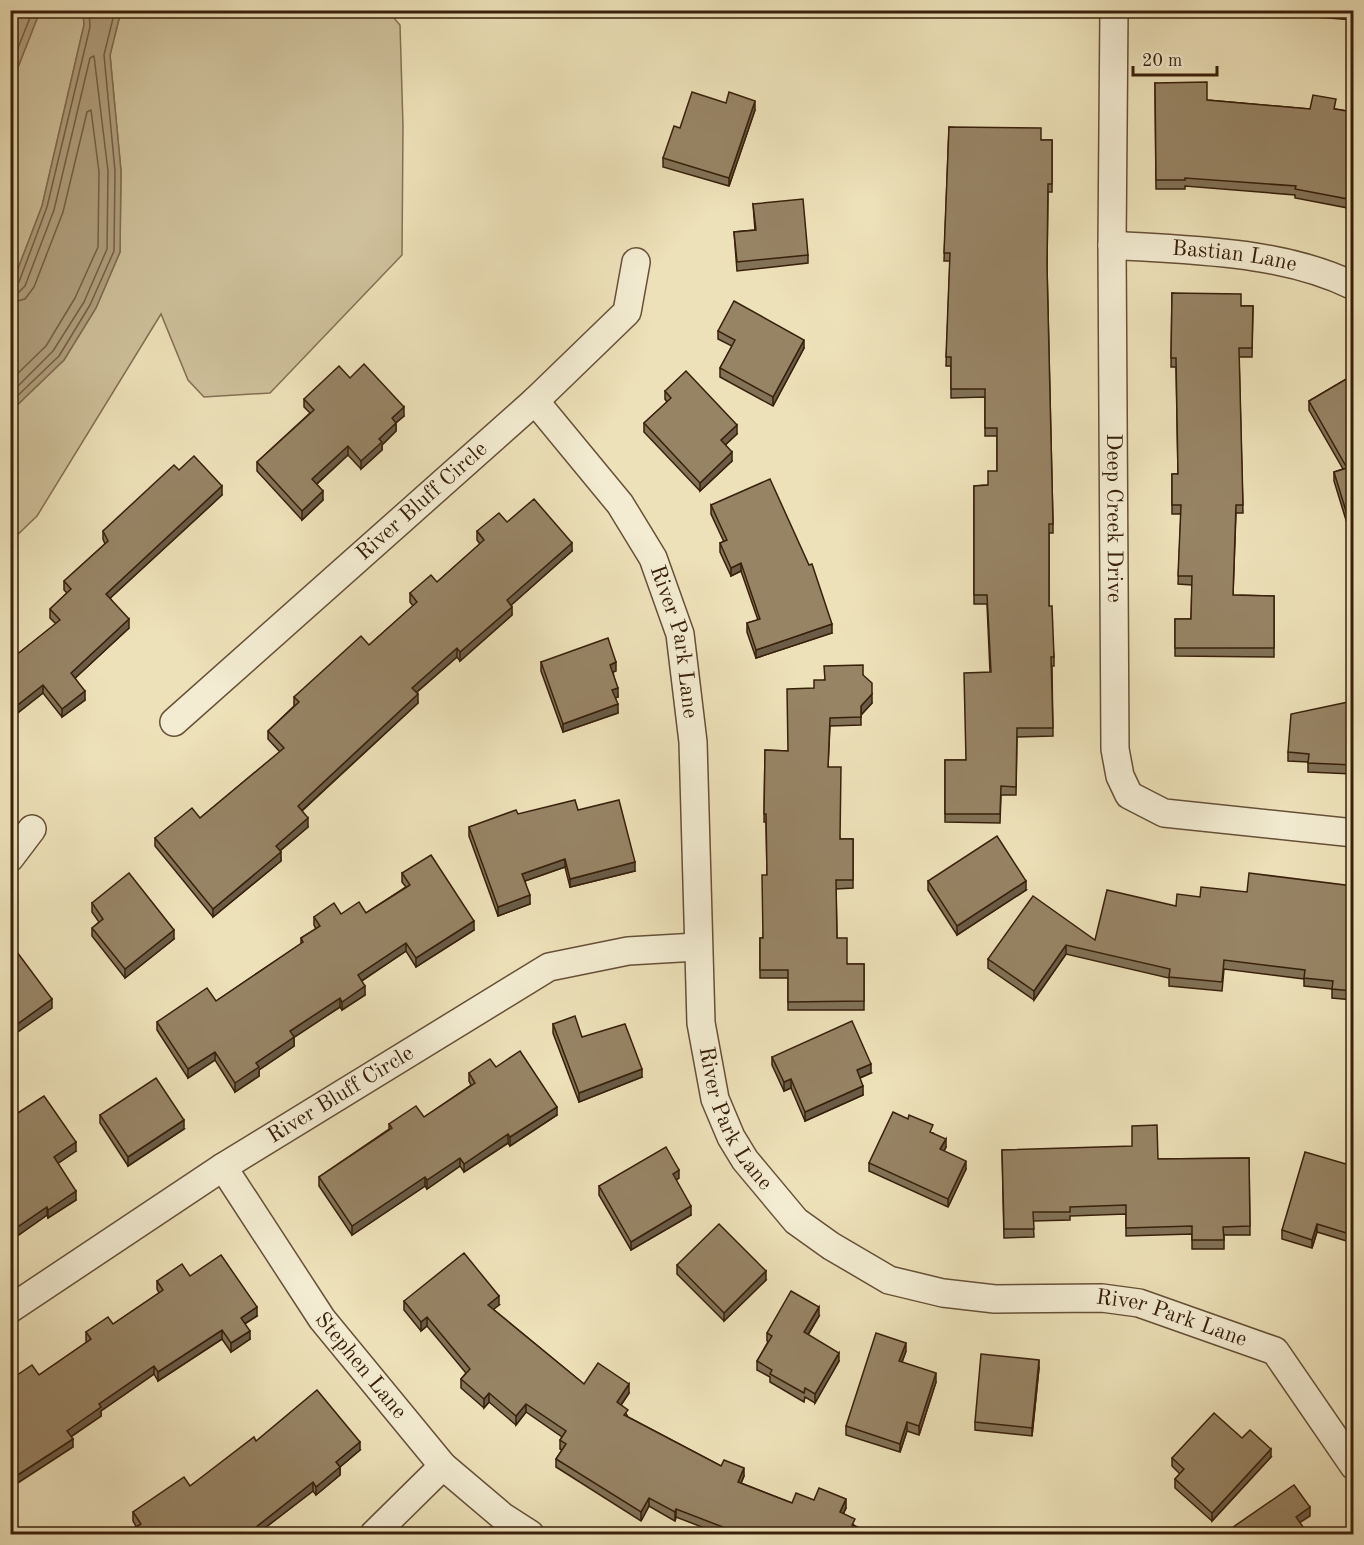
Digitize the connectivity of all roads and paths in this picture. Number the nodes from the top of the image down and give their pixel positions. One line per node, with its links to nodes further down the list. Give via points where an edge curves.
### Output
1 (1114, 10): 2 (street, Deep Creek Drive)
2 (1112, 245): 4 (street, Bastian Lane, via 1256,257 1323,271); 8 (street, Deep Creek Drive, via 1115,750 1120,776 1129,795 1164,813)
3 (636, 262): 5 (street, River Bluff Circle, via 627,312)
4 (1353, 286)
5 (535, 401): 6 (street, River Bluff Circle); 10 (street, River Park Lane, via 620,504 653,558 680,634 693,742)
6 (174, 722)
7 (32, 829): 9 (street)
8 (1353, 833)
9 (10, 858)
10 (697, 947): 11 (street, River Bluff Circle, via 628,951 549,967); 14 (street, River Park Lane, via 701,1023 715,1099 745,1160 796,1221 889,1280 943,1293 995,1299 1102,1298 1139,1304 1275,1352)
11 (223, 1167): 12 (street, River Bluff Circle); 13 (street, Stephen Lane, via 322,1319)
12 (10, 1309)
13 (443, 1466): 15 (street); 16 (street, Stephen Lane, via 502,1516)
14 (1353, 1466)
15 (374, 1534)
16 (530, 1534)

